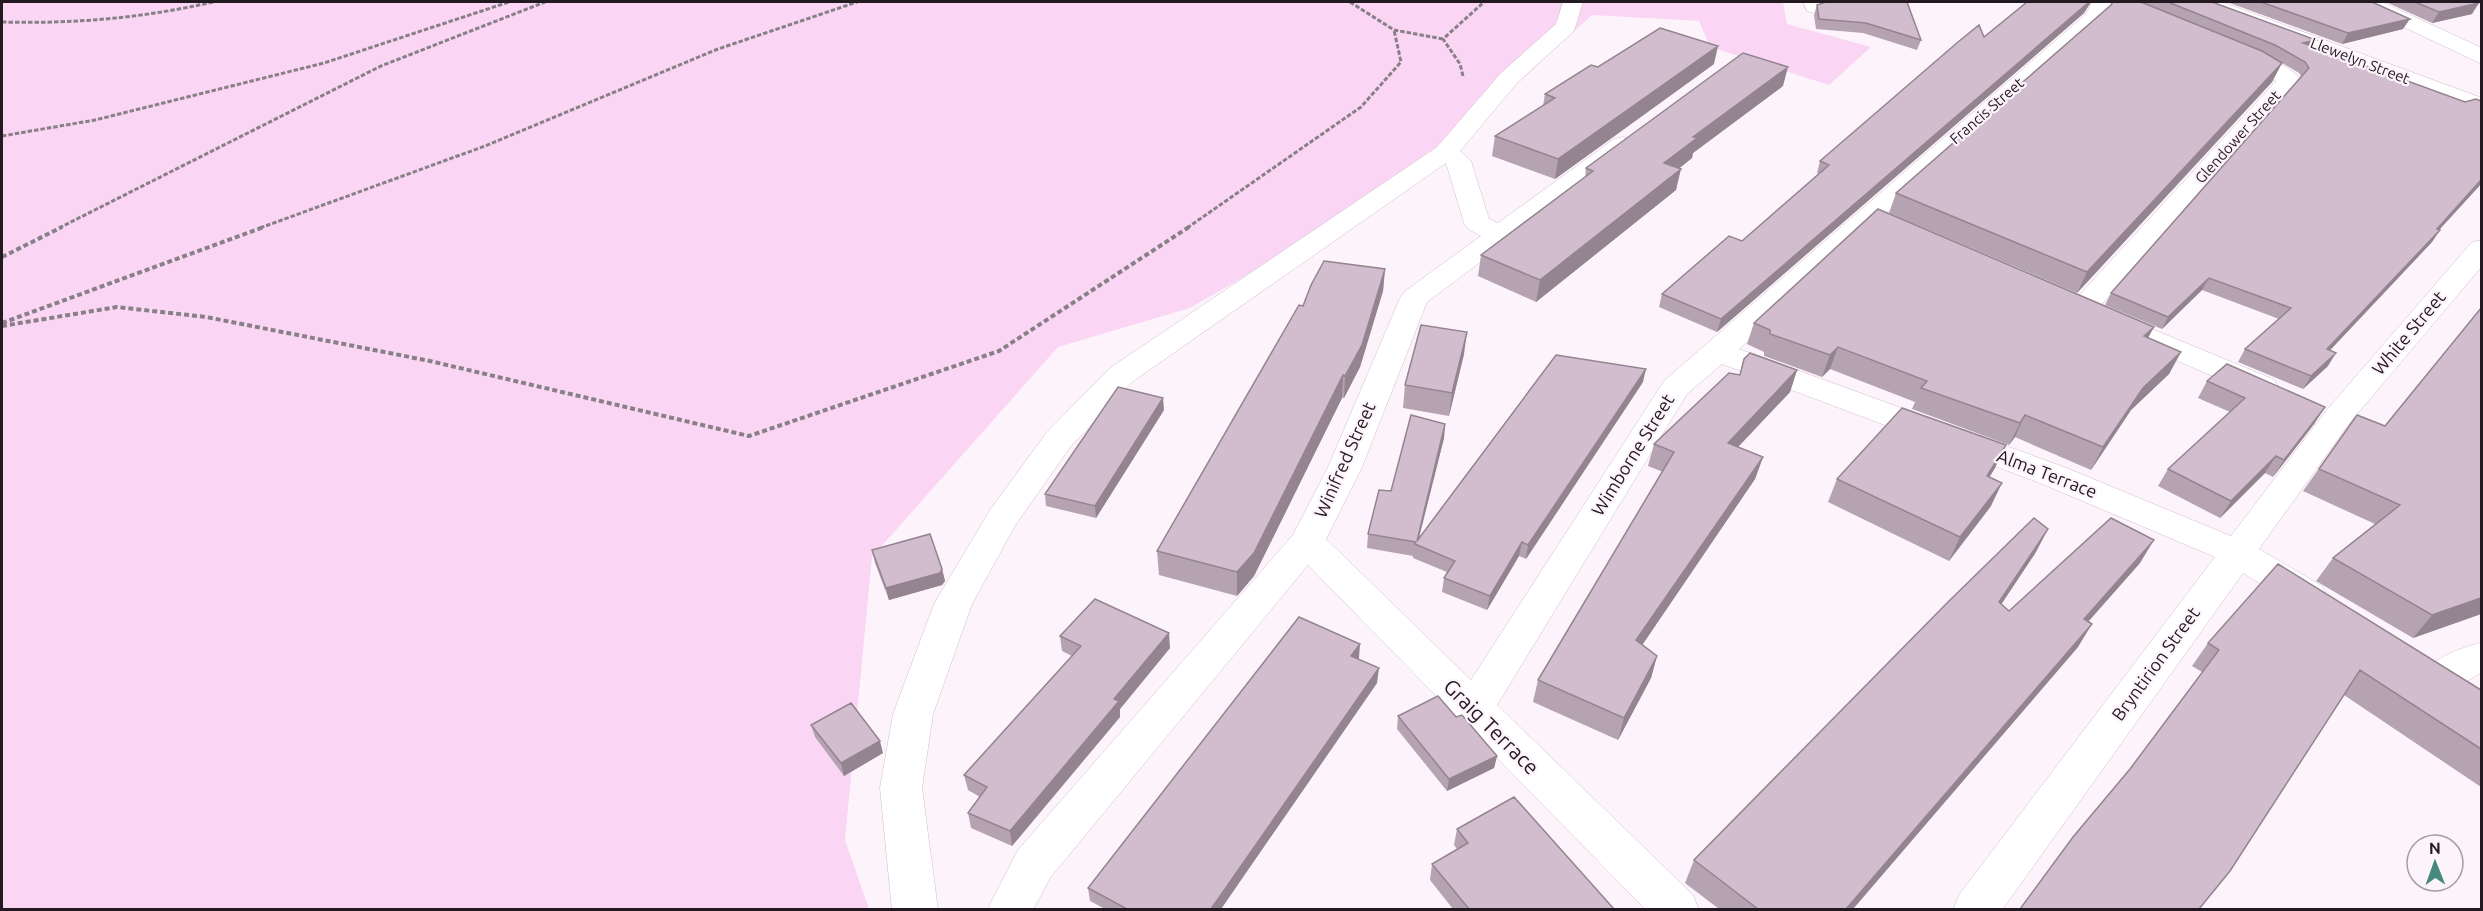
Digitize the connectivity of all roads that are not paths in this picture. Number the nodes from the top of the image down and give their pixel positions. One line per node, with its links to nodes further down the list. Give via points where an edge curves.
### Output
1 (1573, 2): 9 (street, via 1566,26 1509,78)
2 (2102, 2): 10 (street, Francis Street, via 2095,16)
3 (2204, 2): 7 (street, Llewelyn Street)
4 (2366, 2): 6 (street)
5 (2219, 44): 15 (street, Glendower Street, via 2289,80 2072,304)
6 (2481, 57)
7 (2481, 106)
8 (1650, 124): 12 (street, Winifred Street)
9 (1446, 152): 12 (street, via 1459,161 1477,223); 23 (street, via 1121,375 1059,440 1002,518 953,604 913,714 901,788)
10 (1867, 216): 11 (street); 14 (street, Wimborne Street)
11 (1899, 230)
12 (1498, 234): 17 (street, Winifred Street, via 1414,298 1345,467)
13 (2481, 249): 16 (street, White Street)
14 (1718, 352): 18 (street, Alma Terrace, via 2052,475); 22 (street, Wimborne Street, via 1675,388)
15 (2284, 395)
16 (2326, 413): 18 (street, Bryntirion Street)
17 (1307, 542): 22 (street, Graig Terrace); 24 (street, Winifred Street, via 1034,864)
18 (2238, 553): 19 (street, Alma Terrace); 26 (street, Bryntirion Street)
19 (2340, 615)
20 (2481, 657): 21 (street)
21 (2442, 677)
22 (1473, 709): 25 (street, Graig Terrace)
23 (915, 909)
24 (1010, 909)
25 (1677, 909)
26 (1975, 909)

